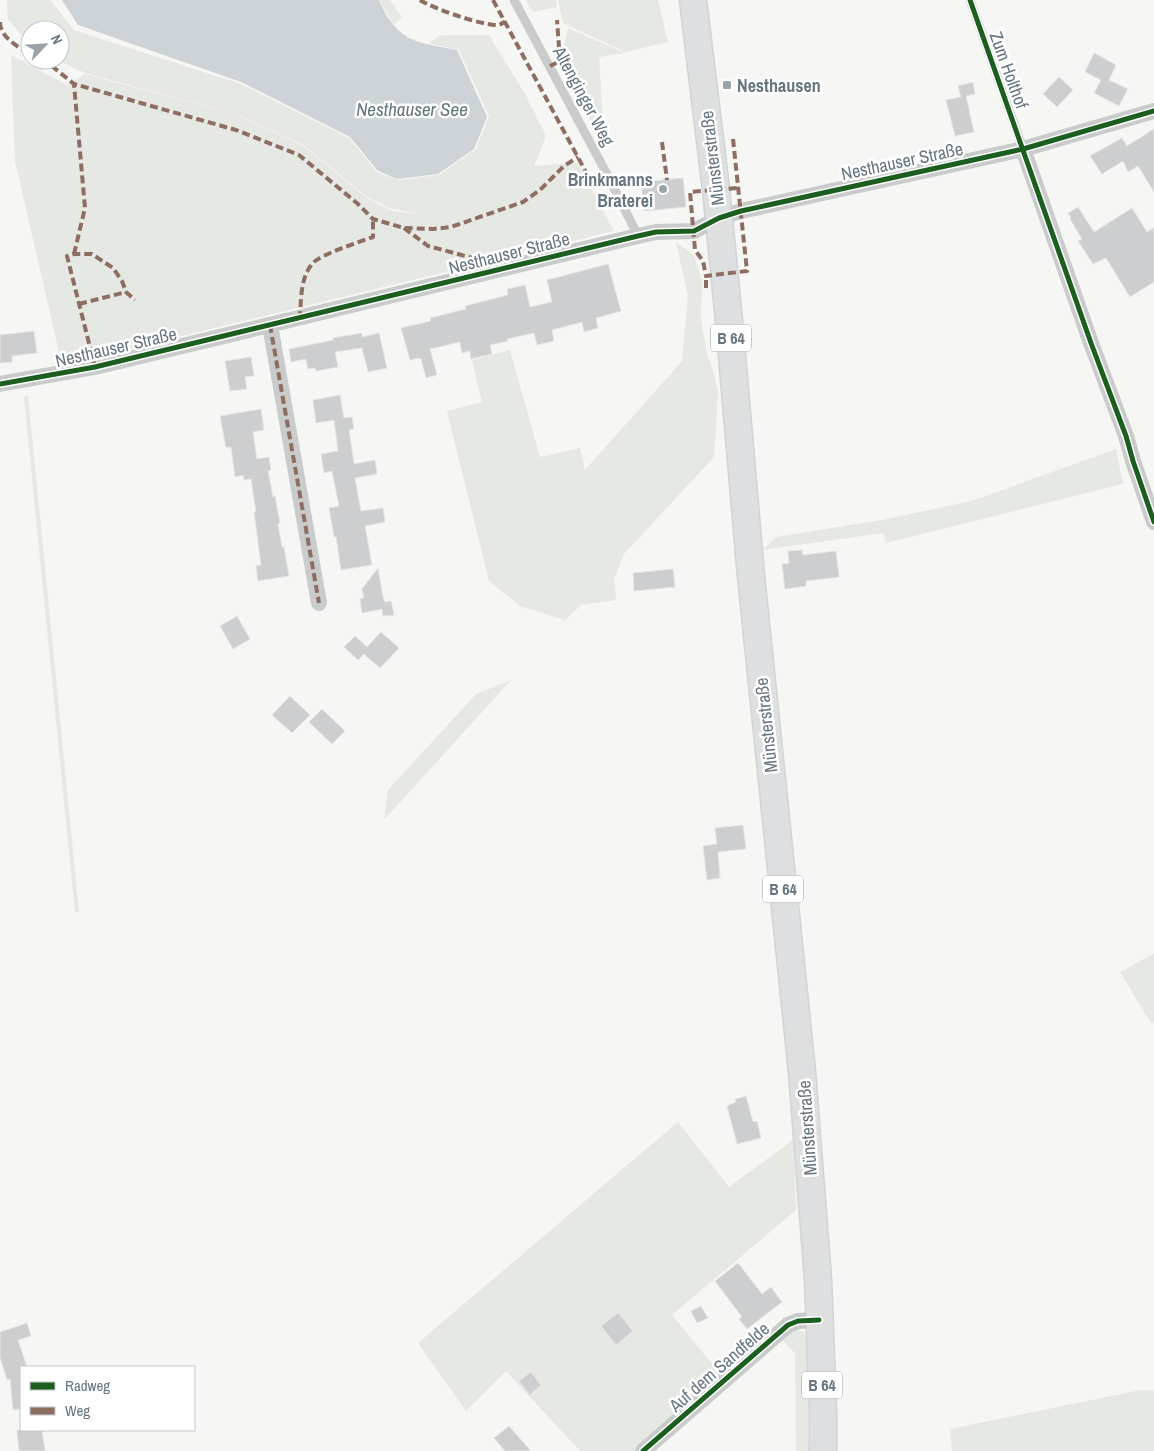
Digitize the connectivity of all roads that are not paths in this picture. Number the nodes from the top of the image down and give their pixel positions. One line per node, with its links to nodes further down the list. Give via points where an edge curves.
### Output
1 (514, 0): 7 (lane, Altenginger Weg)
2 (693, 0): 6 (main road, Münsterstraße / B 64)
3 (970, 0): 5 (lane, Zum Holthof)
4 (1154, 111): 5 (street, Nesthauser Straße)
5 (1023, 149): 6 (street, Nesthauser Straße); 10 (street)
6 (719, 218): 7 (street, Nesthauser Straße, via 694,231); 12 (main road, Münsterstraße / B 64, via 751,576 802,1072)
7 (638, 236): 8 (street, Nesthauser Straße)
8 (270, 325): 9 (street, Nesthauser Straße, via 94,367); 11 (street)
9 (0, 384)
10 (1154, 522)
11 (319, 603)
12 (819, 1320): 13 (street, Auf dem Sandfelde, via 798,1320 788,1325); 14 (main road, Münsterstraße / B 64)
13 (644, 1451)
14 (822, 1451)

